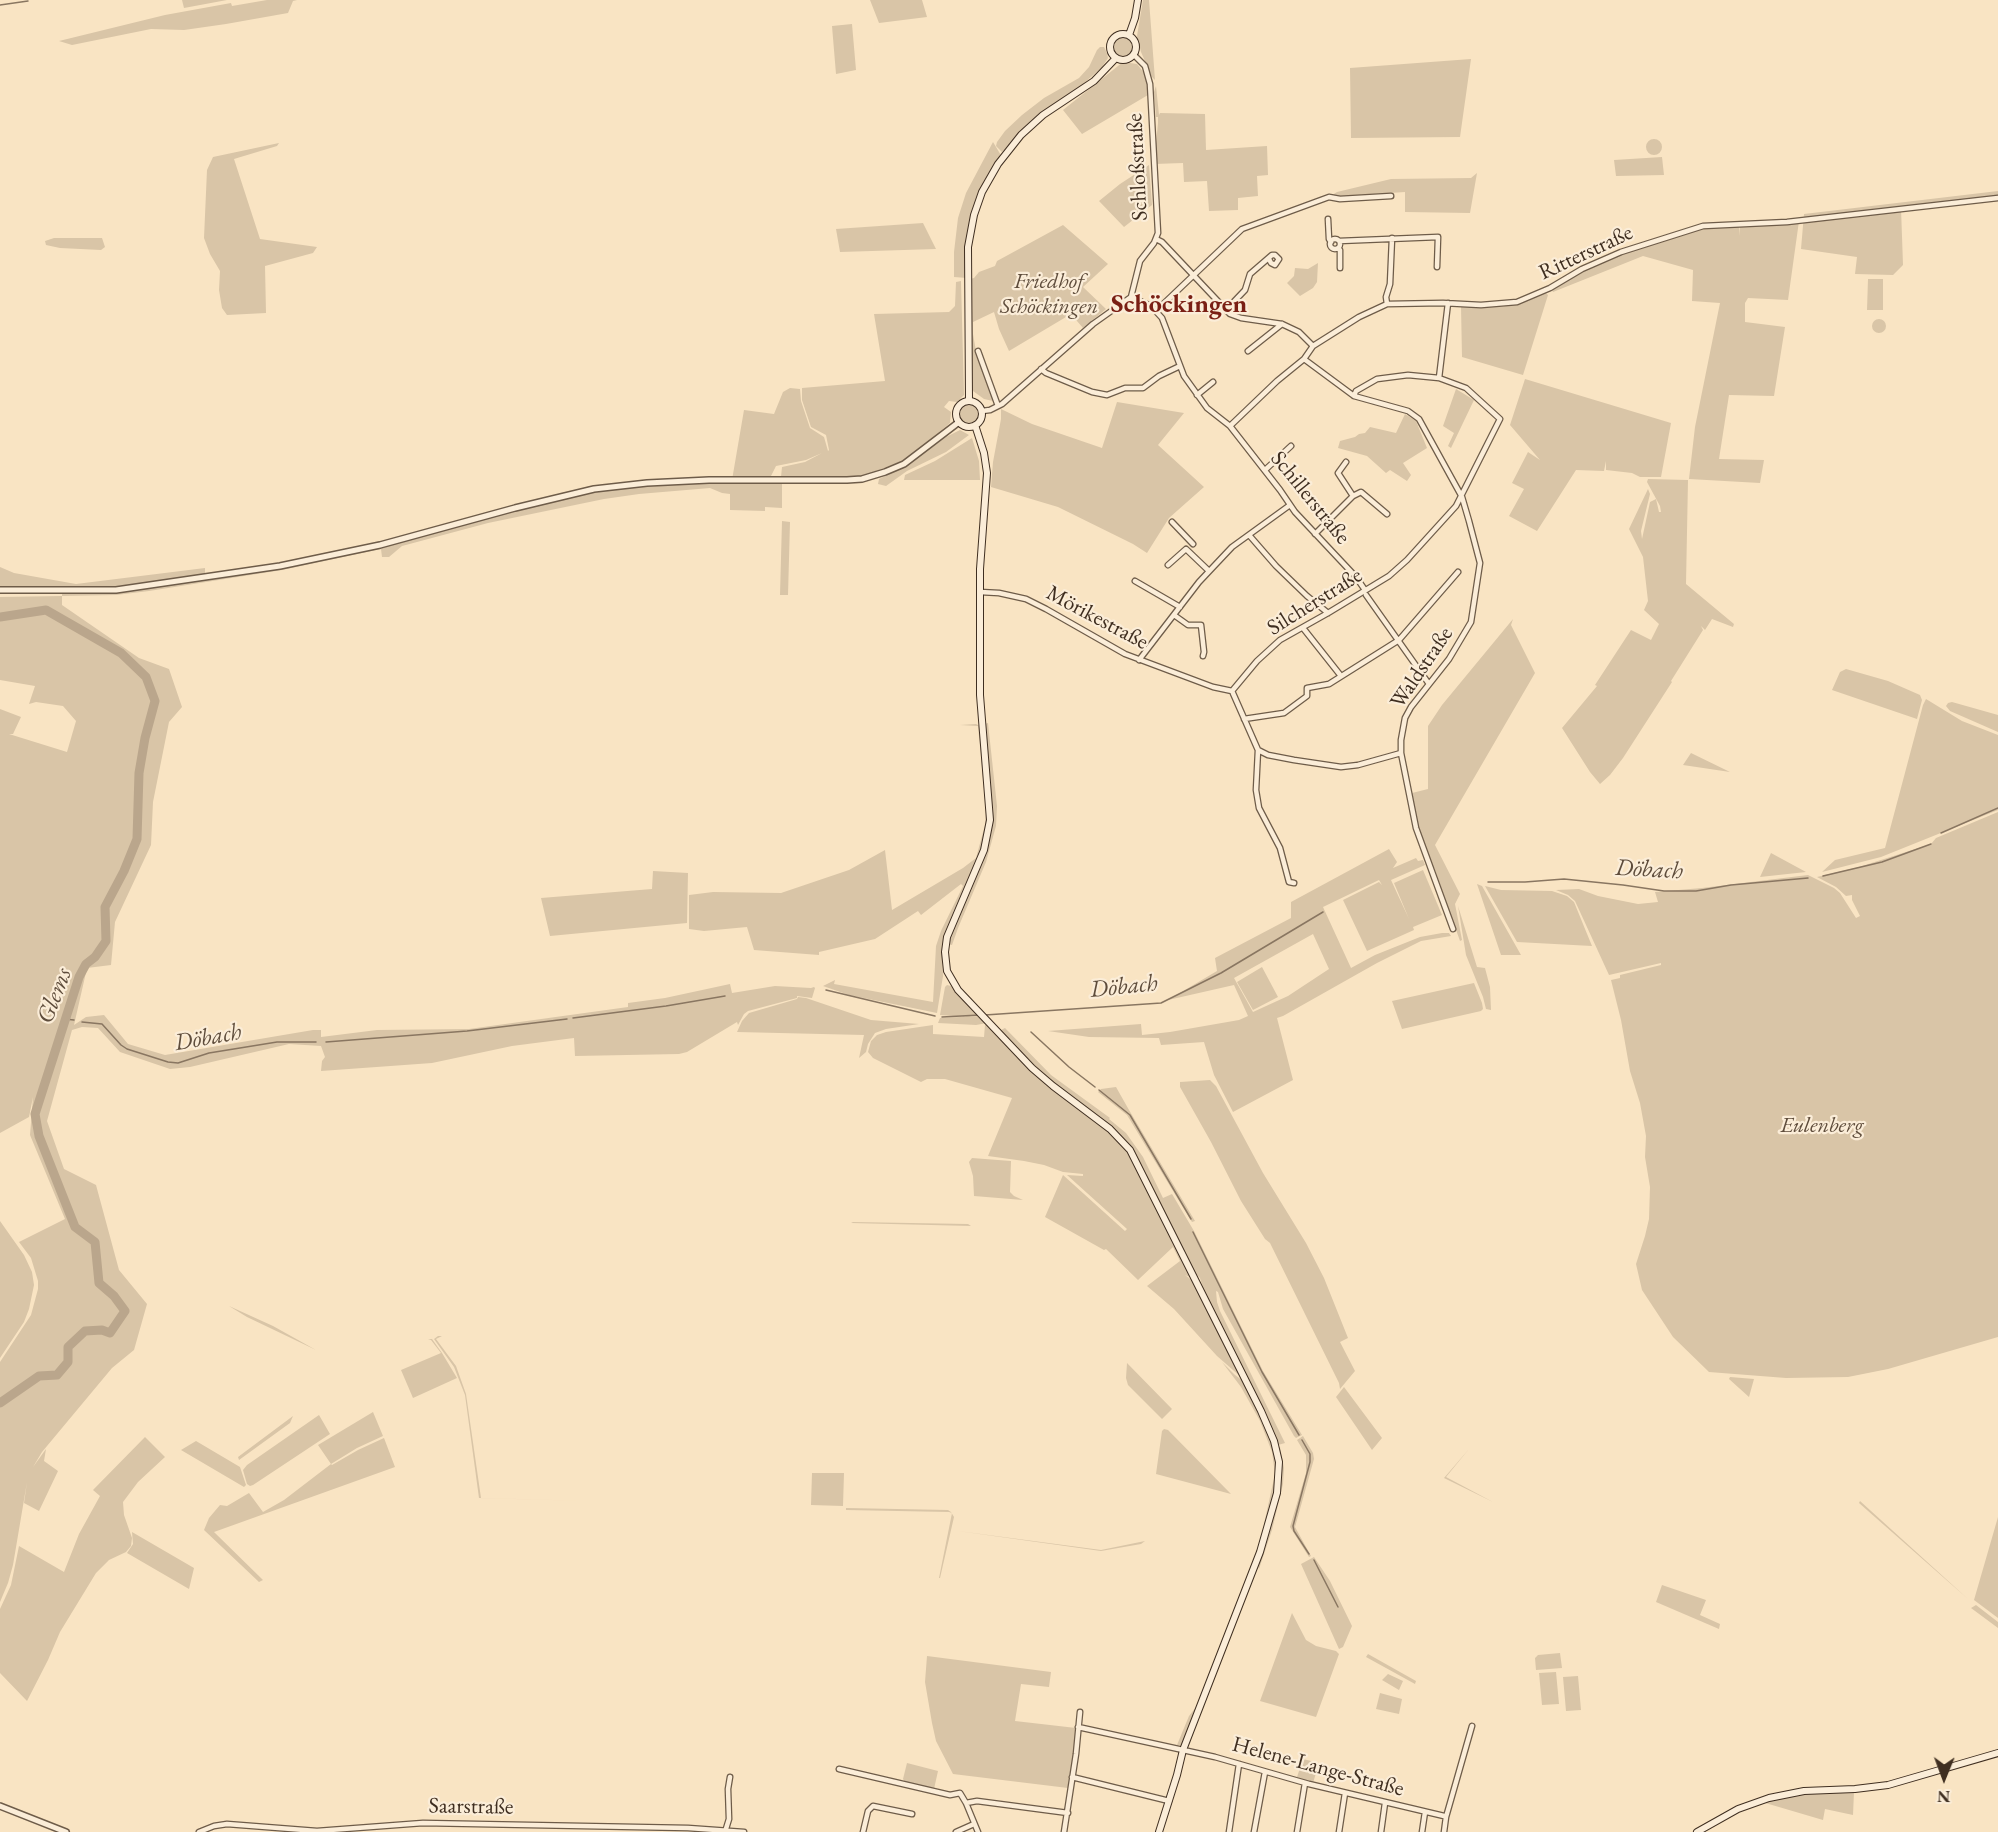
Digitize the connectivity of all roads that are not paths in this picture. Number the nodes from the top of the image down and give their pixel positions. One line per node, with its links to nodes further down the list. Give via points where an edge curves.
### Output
1 (1138, 0): 2 (main road)
2 (1129, 35): 3 (main road, via 1136,44); 4 (main road, via 1121,34 1112,40 1110,50)
3 (1134, 55): 4 (main road, via 1125,60); 9 (street, Schloßstraße, via 1144,66 1150,84)
4 (1116, 58): 33 (main road, via 1094,81 1021,135 982,192 968,247)
5 (1391, 196): 16 (street, via 1329,197 1262,220 1242,229)
6 (1998, 198): 18 (street, Ritterstraße, via 1787,222 1703,226 1622,252 1516,302)
7 (1328, 219): 11 (street)
8 (1392, 238): 10 (street); 14 (street, via 1438,237); 19 (street)
9 (1156, 239): 16 (street); 17 (street, Schloßstraße, via 1140,261)
10 (1339, 241): 11 (street); 12 (street)
11 (1331, 242): 12 (street, via 1331,247)
12 (1338, 248): 15 (street)
13 (1269, 259): 20 (street, via 1250,274 1245,290)
14 (1437, 267)
15 (1340, 268)
16 (1193, 275): 20 (street); 21 (street)
17 (1131, 297): 21 (street); 28 (street)
18 (1448, 303): 19 (street, Ritterstraße); 29 (street)
19 (1387, 304): 23 (street, Ritterstraße)
20 (1226, 310): 22 (street, via 1241,318)
21 (1156, 311): 27 (street)
22 (1282, 324): 23 (street, via 1299,332); 25 (street)
23 (1314, 346): 26 (street, Ritterstraße)
24 (978, 351): 34 (street)
25 (1248, 351)
26 (1304, 359): 32 (street, Waldstraße); 38 (street, Ritterstraße)
27 (1180, 366): 28 (street, via 1143,388 1125,388 1107,395); 31 (street)
28 (1041, 369): 34 (street)
29 (1439, 378): 32 (street, via 1408,375 1377,379); 43 (street, Silcherstraße, via 1466,388 1500,420)
30 (1212, 382): 31 (street)
31 (1197, 394): 38 (street, via 1207,408)
32 (1354, 396): 43 (street, Waldstraße, via 1408,411 1419,419)
33 (969, 400): 35 (main road, via 978,403); 36 (main road, via 957,408)
34 (998, 406): 35 (street)
35 (982, 411): 37 (main road, via 981,420)
36 (959, 422): 37 (main road, via 968,427); 54 (street, via 904,464 862,479 709,480 594,489 380,545 280,566 116,590)
37 (975, 425): 55 (main road, via 987,473)
38 (1230, 426): 41 (street, Schillerstraße)
39 (1291, 446): 41 (street)
40 (1346, 462): 42 (street, via 1338,473)
41 (1265, 470): 44 (street, Schillerstraße)
42 (1353, 496): 45 (street, via 1361,492); 47 (street)
43 (1462, 497): 56 (street, Silcherstraße, via 1407,560); 65 (street, Waldstraße, via 1480,563 1474,606 1464,636)
44 (1290, 505): 47 (street, Schillerstraße); 48 (street)
45 (1387, 514)
46 (1172, 522): 49 (street, via 1194,544)
47 (1315, 534): 56 (street, Schillerstraße)
48 (1249, 535): 51 (street); 58 (street, via 1276,566)
49 (1186, 549): 50 (street); 51 (street)
50 (1168, 565)
51 (1209, 571): 57 (street)
52 (1458, 572): 61 (street)
53 (1135, 580): 57 (street)
54 (0, 590)
55 (980, 592): 63 (street, Mörikestraße, via 1009,594 1036,604); 75 (main road, via 980,695 990,820 984,850 951,925 945,964 950,978 1038,1074 1110,1129 1130,1150 1261,1411 1279,1461 1279,1483 1268,1529)
56 (1365, 593): 58 (street, Silcherstraße); 61 (street, Schillerstraße)
57 (1180, 607): 59 (street)
58 (1328, 613): 60 (street, Silcherstraße)
59 (1174, 615): 62 (street, via 1188,625 1201,625); 63 (street)
60 (1303, 628): 64 (street); 66 (street, Silcherstraße, via 1280,640)
61 (1399, 640): 64 (street); 65 (street, Schillerstraße)
62 (1203, 656)
63 (1139, 660): 66 (street, Mörikestraße)
64 (1341, 676): 67 (street, via 1329,684 1307,688 1307,696 1284,713)
65 (1429, 684): 69 (street, Waldstraße, via 1406,718)
66 (1232, 691): 67 (street)
67 (1244, 719): 68 (street)
68 (1258, 750): 69 (street, via 1341,767); 70 (street, via 1257,802 1280,848 1289,882)
69 (1401, 753): 71 (street, Waldstraße, via 1416,828)
70 (1294, 883)
71 (1453, 929)
72 (1080, 1712): 74 (street)
73 (1472, 1726): 109 (street)
74 (1078, 1727): 75 (street, Helene-Lange-Straße); 81 (street)
75 (1183, 1750): 77 (street, Helene-Lange-Straße); 84 (main road)
76 (1998, 1753): 110 (main road, via 1888,1785 1804,1791 1769,1798 1738,1809)
77 (1239, 1764): 79 (street, Helene-Lange-Straße); 103 (street)
78 (839, 1770): 85 (street, via 950,1795 960,1793)
79 (1265, 1772): 82 (street, Helene-Lange-Straße); 104 (street)
80 (730, 1777): 94 (street)
81 (1072, 1777): 84 (street); 89 (street)
82 (1305, 1783): 83 (street, Helene-Lange-Straße); 105 (street)
83 (1345, 1793): 86 (street, Helene-Lange-Straße); 106 (street)
84 (1169, 1801): 102 (main road)
85 (966, 1803): 89 (street, via 977,1801); 92 (street)
86 (1385, 1803): 88 (street, Helene-Lange-Straße); 107 (street)
87 (0, 1806): 95 (street)
88 (1425, 1812): 91 (street, Helene-Lange-Straße); 108 (street)
89 (1068, 1813): 101 (street)
90 (912, 1814): 98 (street, via 873,1806)
91 (1444, 1816)
92 (974, 1824): 99 (street); 100 (street)
93 (355, 1830): 94 (street, Saarstraße, via 423,1823); 96 (street, Saarstraße, via 301,1831 227,1824)
94 (725, 1831): 97 (street, Saarstraße)
95 (66, 1832)
96 (199, 1832)
97 (744, 1832)
98 (862, 1832)
99 (956, 1832)
100 (978, 1832)
101 (1064, 1832)
102 (1159, 1832)
103 (1229, 1832)
104 (1254, 1832)
105 (1297, 1832)
106 (1339, 1832)
107 (1381, 1832)
108 (1422, 1832)
109 (1444, 1832)
110 (1697, 1832)

